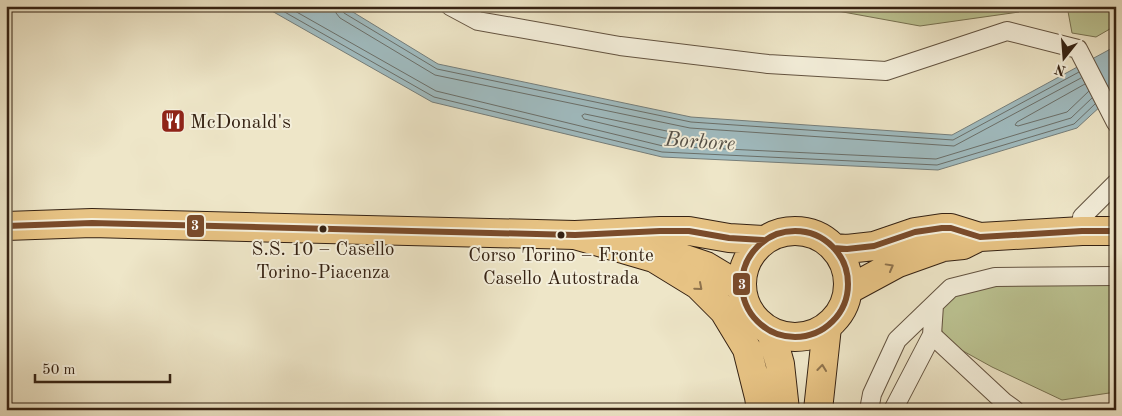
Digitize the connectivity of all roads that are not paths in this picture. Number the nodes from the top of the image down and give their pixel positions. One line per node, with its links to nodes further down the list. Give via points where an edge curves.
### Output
1 (450, 6): 2 (street, via 478,21 620,46 768,64 886,71 1007,32 1078,50)
2 (1116, 123)
3 (1116, 183): 6 (street, via 1082,218)
4 (6, 226): 7 (main road, via 92,223)
5 (1116, 230): 6 (main road)
6 (1082, 231): 8 (main road)
7 (575, 235): 9 (main road, via 689,231); 12 (main road, via 658,250 706,266); 18 (main road, one-way to 18, via 654,258 698,284 724,311 747,349)
8 (980, 237): 10 (main road, via 942,228 915,232 874,246); 13 (main road, one-way to 8, via 898,262 943,247 963,245)
9 (763, 240): 10 (main road, via 792,230 822,238); 12 (main road, via 750,253 743,269)
10 (834, 248): 13 (main road, via 848,275)
11 (1116, 276): 14 (street, via 995,276 951,288)
12 (741, 287): 16 (main road, via 743,301 750,313)
13 (848, 290): 15 (main road, via 839,314)
14 (934, 305): 17 (street); 21 (street, via 897,340 872,394)
15 (827, 326): 16 (main road, via 814,334 800,337); 20 (main road, one-way to 15)
16 (771, 332): 19 (main road, via 780,364)
17 (932, 335): 22 (street); 23 (street)
18 (761, 410)
19 (785, 410)
20 (818, 410)
21 (869, 410)
22 (893, 410)
23 (1015, 410)

